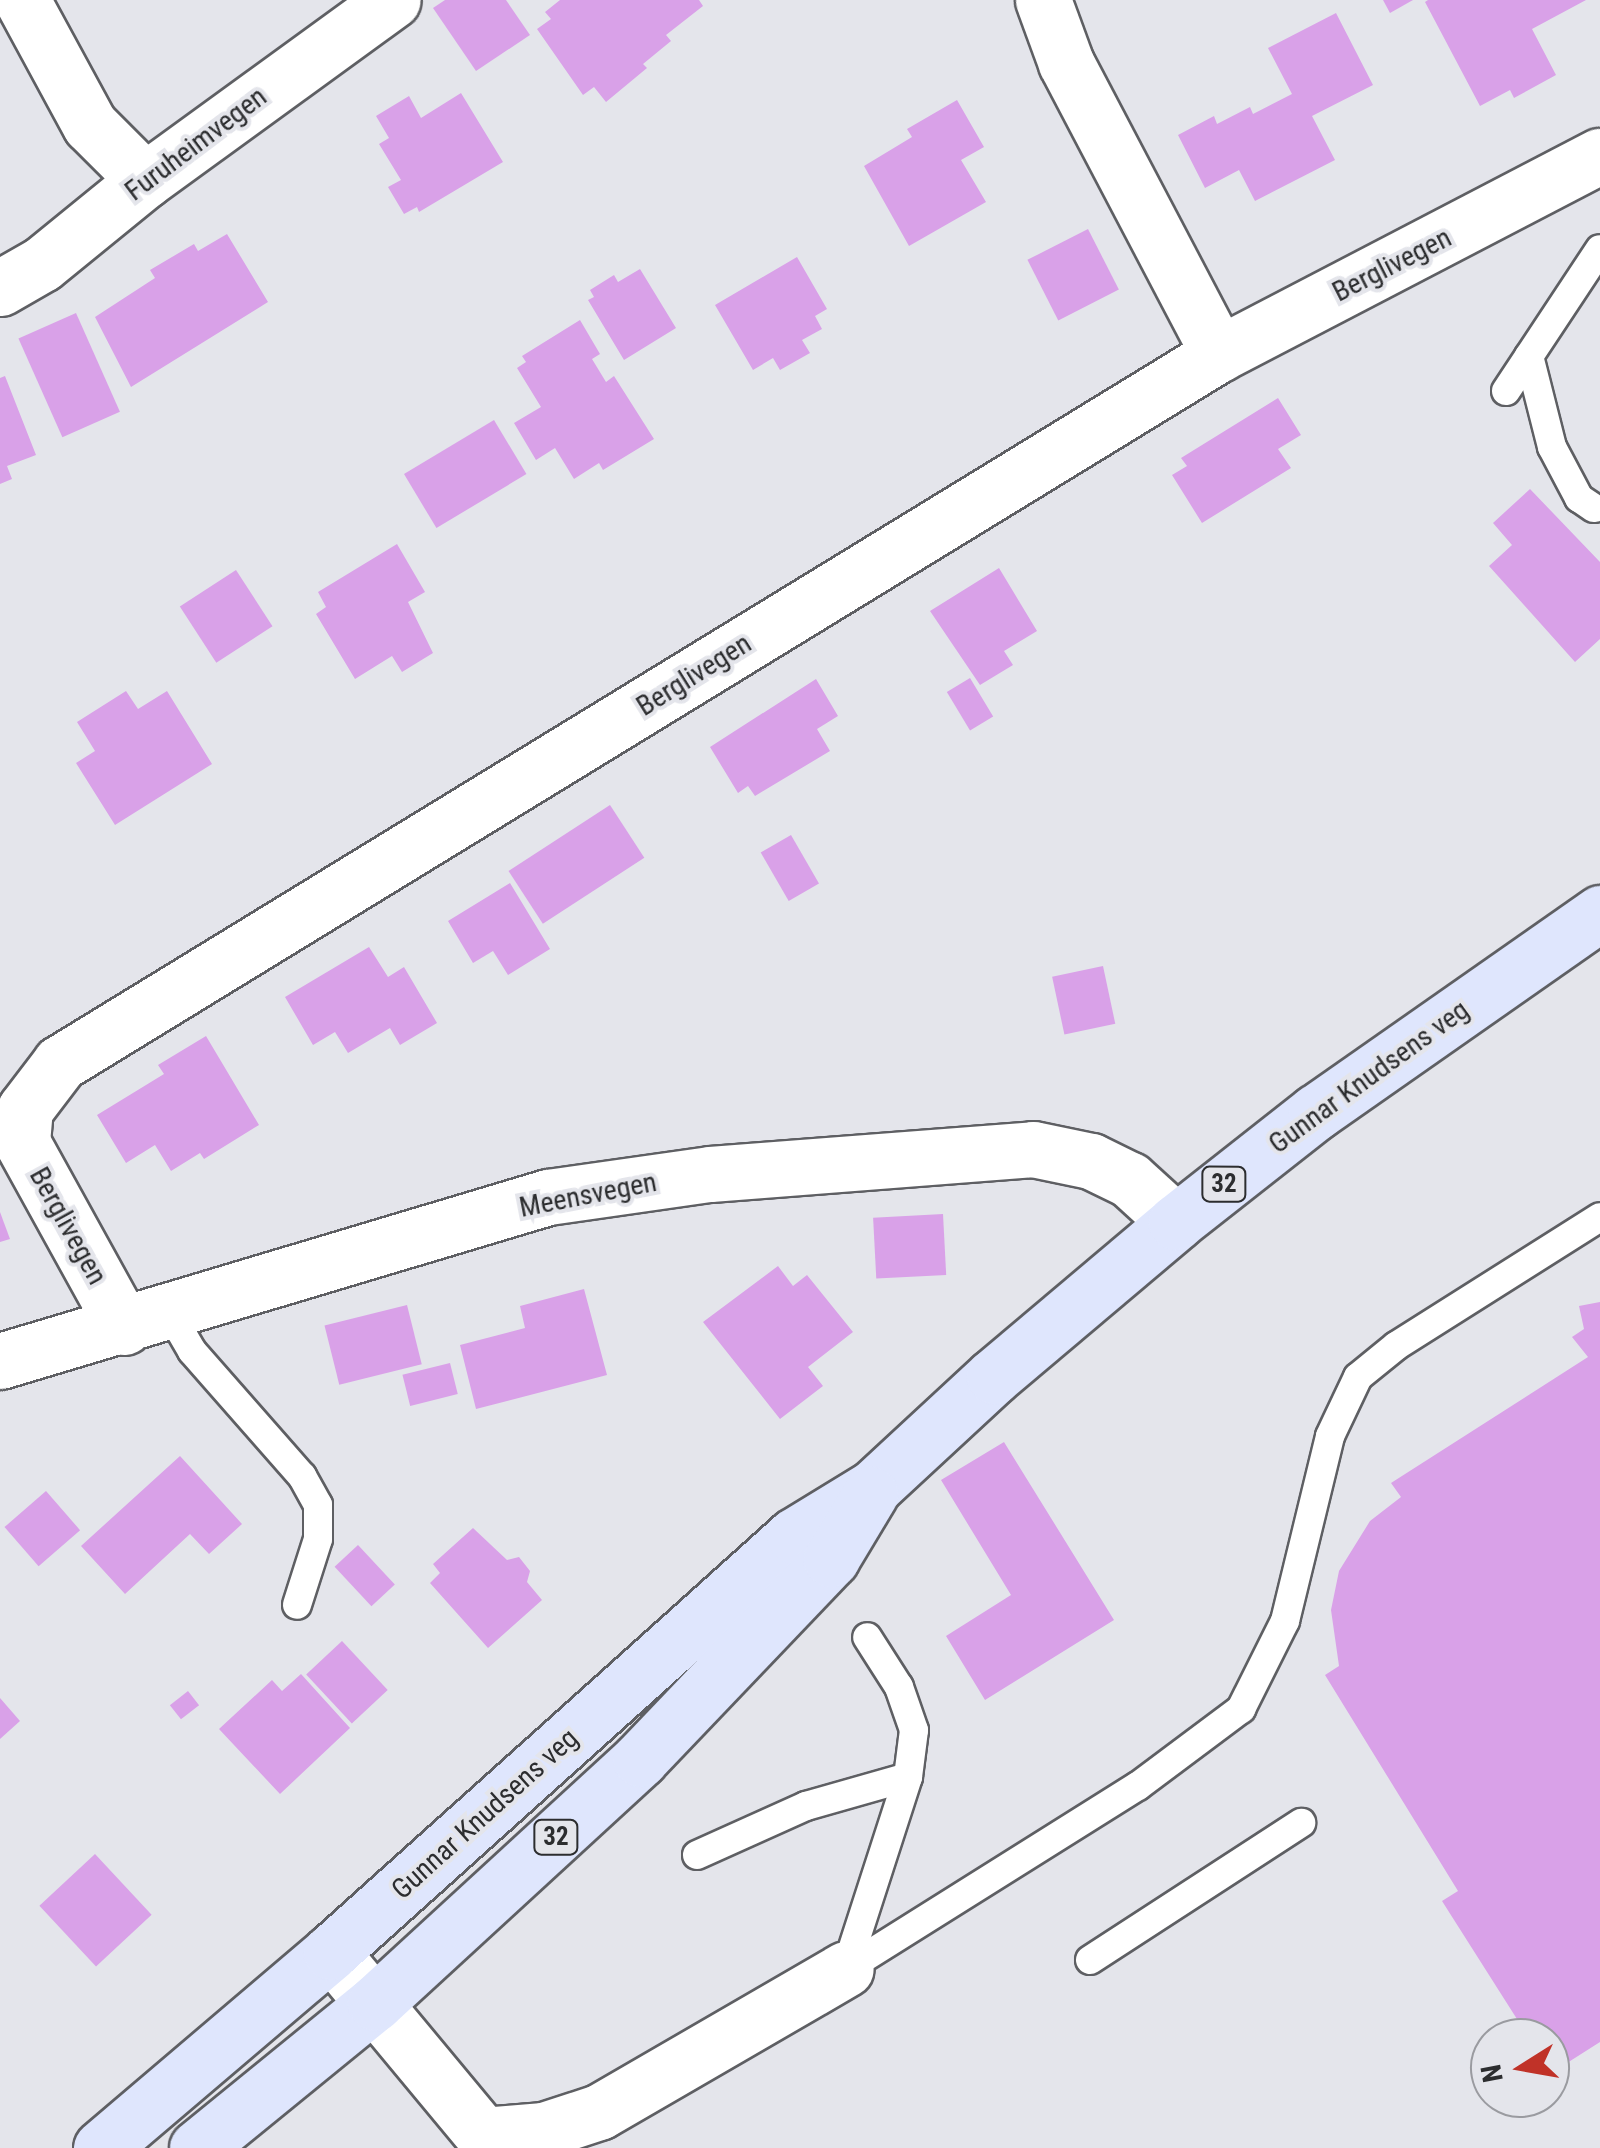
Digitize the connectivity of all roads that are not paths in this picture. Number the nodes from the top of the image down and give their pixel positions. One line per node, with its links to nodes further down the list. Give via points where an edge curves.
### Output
1 (22, 0): 5 (street, via 90,125)
2 (392, 0): 5 (street, Furuheimvegen)
3 (1043, 0): 8 (street, via 1066,62)
4 (1600, 156): 8 (street, Berglivegen)
5 (144, 180): 7 (street, Furuheimvegen, via 42,264)
6 (1600, 249): 9 (lane)
7 (0, 288)
8 (1219, 354): 13 (street, Berglivegen, via 60,1063 25,1109)
9 (1529, 356): 10 (lane); 11 (lane, via 1552,447 1579,498)
10 (1506, 390)
11 (1594, 508)
12 (1600, 914): 15 (main road, Gunnar Knudsens veg / 32, via 1316,1112)
13 (11, 1144): 16 (street, Berglivegen)
14 (1600, 1217): 26 (lane, via 1358,1377 1330,1436 1285,1620 1241,1709 1138,1786)
15 (1176, 1222): 16 (street, Meensvegen, via 1091,1160 1034,1150 779,1168 548,1198); 18 (main road, Gunnar Knudsens veg / 32)
16 (147, 1320): 17 (street, Meensvegen); 19 (lane, via 192,1351 302,1476 318,1505 318,1540)
17 (0, 1361)
18 (874, 1487): 24 (main road, Gunnar Knudsens veg / 32, via 794,1536); 27 (main road, Gunnar Knudsens veg / 32, via 831,1560 640,1760)
19 (297, 1605)
20 (867, 1636): 21 (lane, via 899,1686 914,1730)
21 (908, 1776): 23 (lane, via 806,1806); 26 (lane)
22 (1301, 1823): 25 (lane)
23 (697, 1855)
24 (330, 1952): 27 (street); 29 (main road, Gunnar Knudsens veg / 32)
25 (1090, 1960)
26 (846, 1969): 28 (street, via 598,2112)
27 (375, 2003): 28 (street); 30 (main road, Gunnar Knudsens veg / 32)
28 (476, 2142)
29 (101, 2148)
30 (197, 2148)

